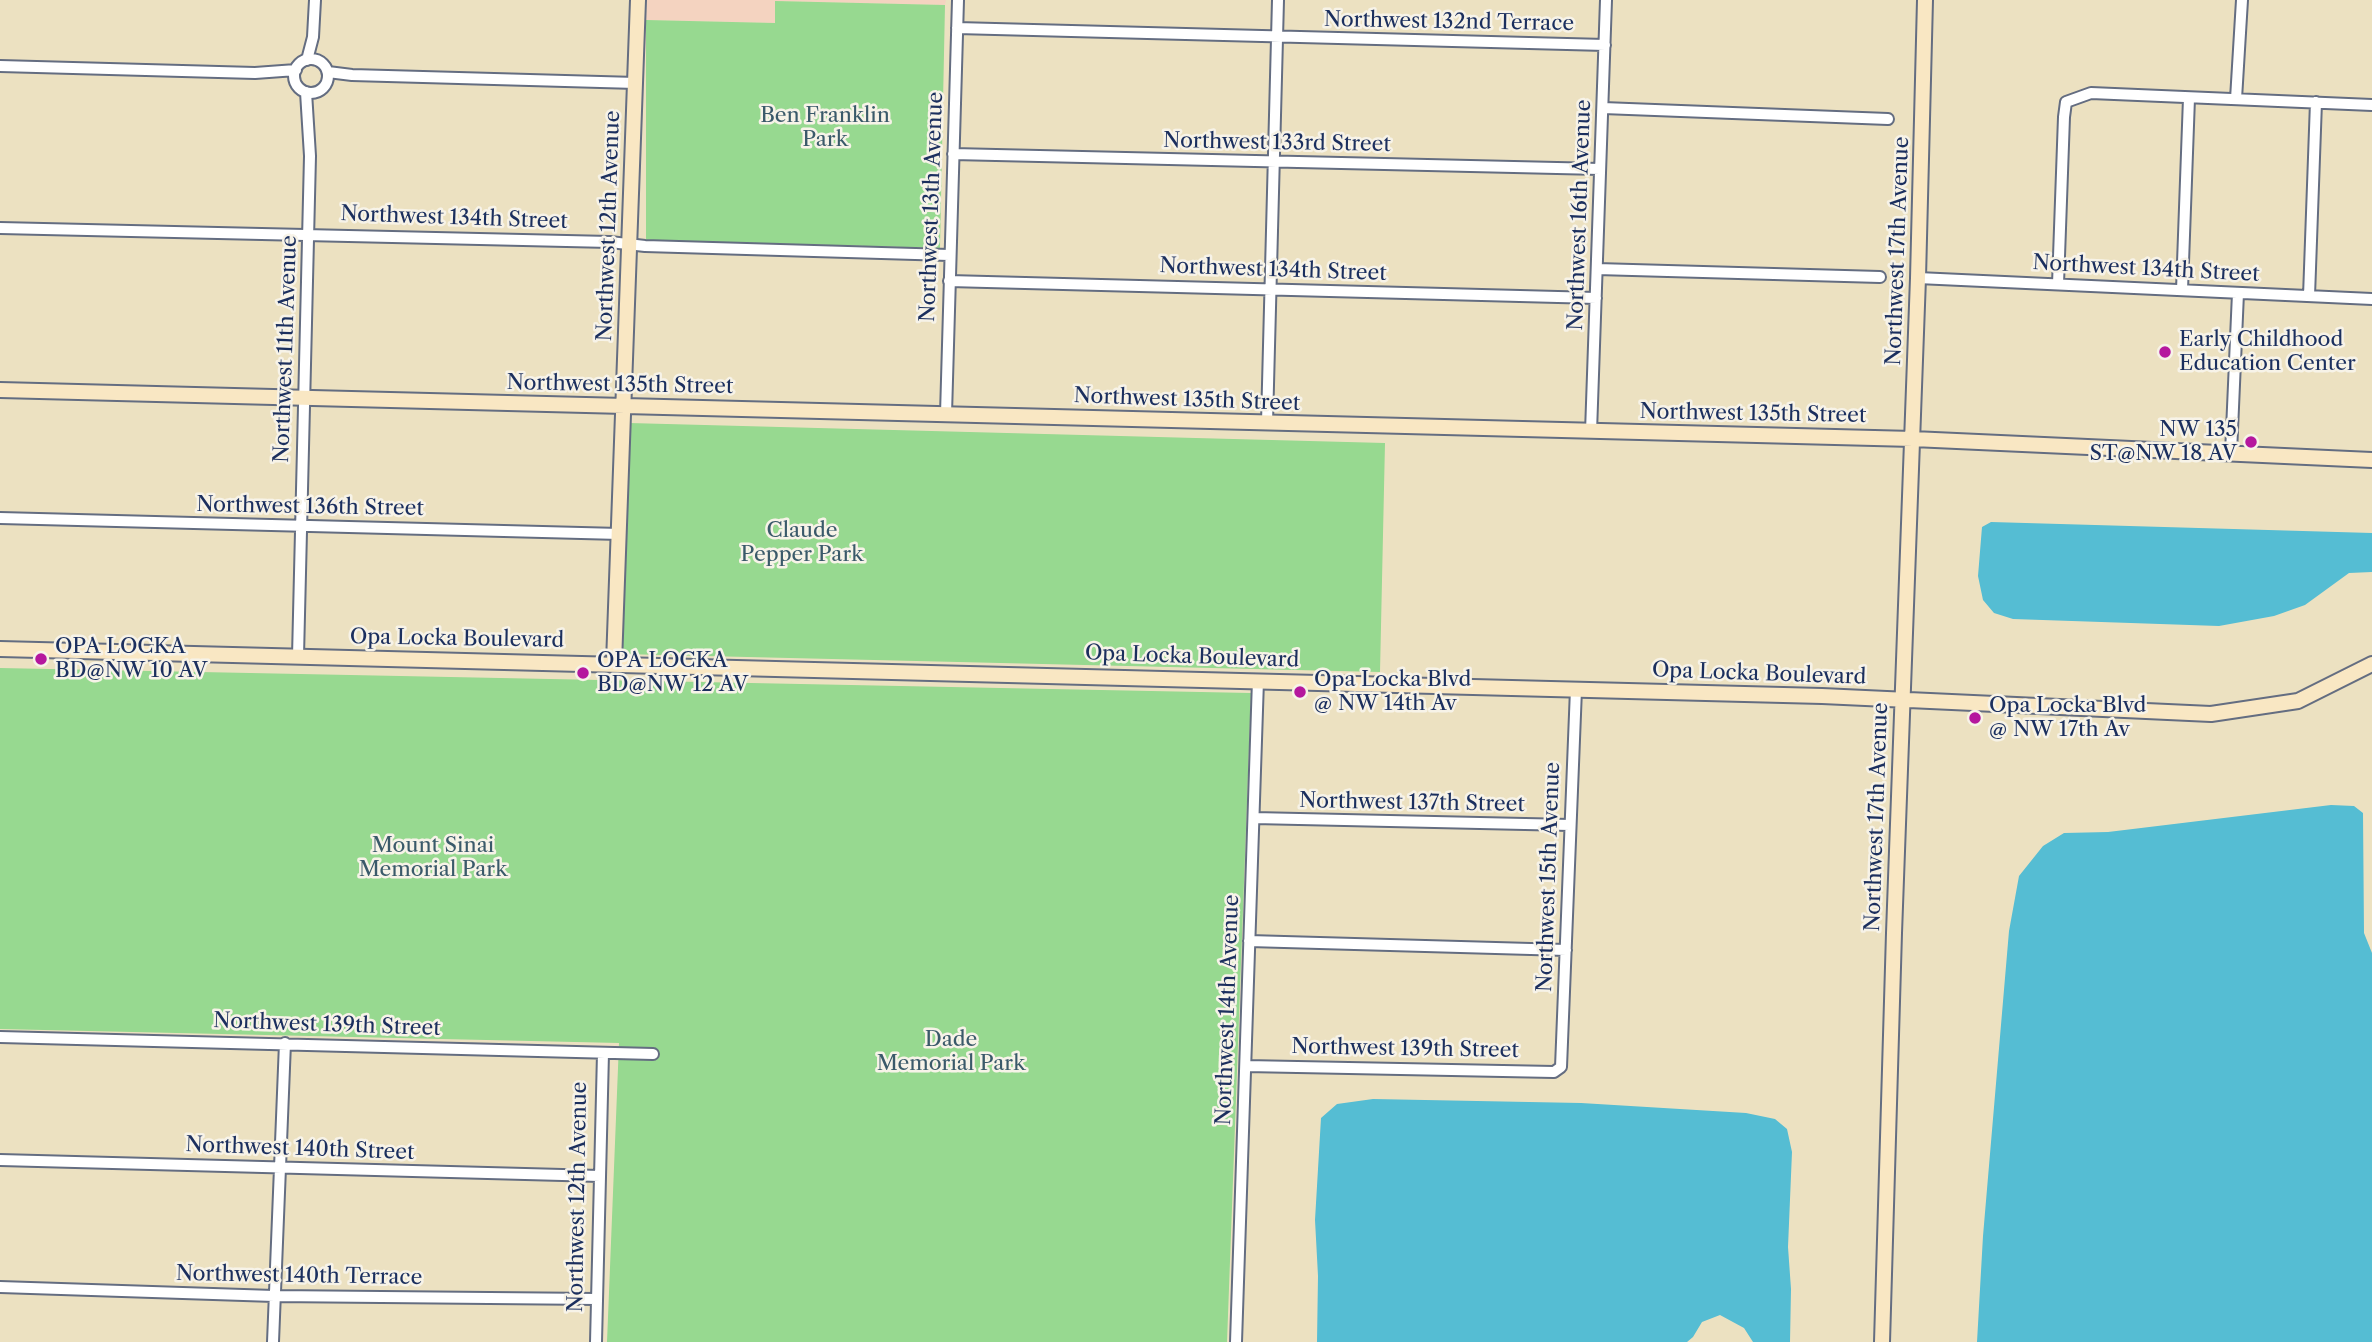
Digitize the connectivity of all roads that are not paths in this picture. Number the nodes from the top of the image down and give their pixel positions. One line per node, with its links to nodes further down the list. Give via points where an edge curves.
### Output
1 (315, 0): 11 (street)
2 (638, 0): 15 (main road, Northwest 12th Avenue)
3 (958, 0): 8 (street, Northwest 13th Avenue)
4 (1278, 0): 9 (street)
5 (1606, 0): 10 (street, Northwest 16th Avenue)
6 (1925, 0): 32 (main road, Northwest 17th Avenue)
7 (2242, 0): 18 (street)
8 (957, 28): 9 (street, Northwest 132nd Terrace); 23 (street, Northwest 13th Avenue)
9 (1277, 37): 10 (street, Northwest 132nd Terrace); 24 (street)
10 (1605, 45): 21 (street, Northwest 16th Avenue)
11 (312, 60): 13 (street); 14 (street)
12 (0, 66): 13 (street, via 255,73 266,78)
13 (295, 74): 16 (street, via 299,87)
14 (328, 76): 15 (street); 16 (street, via 325,85)
15 (636, 83): 28 (main road, Northwest 12th Avenue)
16 (311, 92): 27 (street, Northwest 11th Avenue)
17 (2189, 98): 18 (street); 34 (street, via 2091,93 2066,102); 36 (street)
18 (2236, 99): 19 (street)
19 (2316, 102): 20 (street); 38 (street)
20 (2372, 105)
21 (1603, 108): 22 (street); 25 (street, Northwest 16th Avenue)
22 (1888, 119)
23 (953, 154): 24 (street, Northwest 133rd Street); 29 (street, Northwest 13th Avenue)
24 (1275, 162): 25 (street, Northwest 133rd Street); 35 (street)
25 (1600, 169): 30 (street, Northwest 16th Avenue)
26 (0, 228): 27 (street, Northwest 134th Street)
27 (309, 233): 28 (street, Northwest 134th Street); 42 (street, Northwest 11th Avenue)
28 (630, 244): 29 (street, Northwest 134th Street); 43 (main road, Northwest 12th Avenue)
29 (949, 255): 33 (street, Northwest 13th Avenue)
30 (1597, 269): 31 (street); 39 (street, Northwest 16th Avenue)
31 (1880, 277)
32 (1918, 278): 34 (street, Northwest 134th Street); 47 (main road, Northwest 17th Avenue)
33 (949, 281): 35 (street, Northwest 134th Street); 44 (street, Northwest 13th Avenue)
34 (2058, 285): 36 (street, Northwest 134th Street)
35 (1271, 289): 39 (street, Northwest 134th Street); 45 (street)
36 (2182, 290): 37 (street, Northwest 134th Street)
37 (2238, 293): 38 (street, Northwest 134th Street); 48 (street)
38 (2309, 296): 40 (street, Northwest 134th Street)
39 (1596, 299): 46 (street, Northwest 16th Avenue)
40 (2372, 299)
41 (0, 390): 42 (main road, Northwest 135th Street)
42 (304, 398): 43 (main road, Northwest 135th Street); 51 (street, Northwest 11th Avenue)
43 (623, 406): 44 (main road, Northwest 135th Street); 52 (main road, Northwest 12th Avenue)
44 (946, 414): 45 (main road, Northwest 135th Street)
45 (1267, 423): 46 (main road, Northwest 135th Street)
46 (1591, 432): 47 (main road, Northwest 135th Street)
47 (1913, 439): 48 (main road, Northwest 135th Street); 59 (main road, Northwest 17th Avenue)
48 (2231, 453): 49 (main road, Northwest 135th Street)
49 (2372, 460)
50 (0, 518): 51 (street, Northwest 136th Street)
51 (301, 526): 52 (street, Northwest 136th Street); 54 (street, Northwest 11th Avenue)
52 (620, 534): 55 (main road, Northwest 12th Avenue)
53 (0, 649): 54 (main road, Opa Locka Boulevard)
54 (298, 656): 55 (main road, Opa Locka Boulevard)
55 (614, 663): 57 (main road, Opa Locka Boulevard)
56 (2372, 664): 59 (main road, Opa Locka Boulevard, via 2298,701 2211,714)
57 (1258, 680): 58 (main road, Opa Locka Boulevard); 60 (street, Northwest 14th Avenue)
58 (1576, 689): 59 (main road, Opa Locka Boulevard); 61 (street, Northwest 15th Avenue)
59 (1903, 700): 79 (main road, Northwest 17th Avenue)
60 (1254, 818): 61 (street, Northwest 137th Street); 62 (street, Northwest 14th Avenue)
61 (1570, 825): 63 (street, Northwest 15th Avenue)
62 (1249, 941): 63 (street); 68 (street, Northwest 14th Avenue)
63 (1566, 950): 69 (street, Northwest 15th Avenue)
64 (0, 1037): 65 (street, Northwest 139th Street)
65 (285, 1043): 66 (street, Northwest 139th Street); 71 (street)
66 (603, 1053): 67 (street, Northwest 139th Street); 72 (street, Northwest 12th Avenue)
67 (653, 1054)
68 (1246, 1066): 69 (street, Northwest 139th Street, via 1554,1072); 78 (street, Northwest 14th Avenue)
69 (1561, 1067)
70 (0, 1160): 71 (street, Northwest 140th Street)
71 (280, 1169): 72 (street, Northwest 140th Street); 74 (street)
72 (600, 1176): 75 (street, Northwest 12th Avenue)
73 (0, 1287): 74 (street, Northwest 140th Terrace)
74 (274, 1296): 75 (street, Northwest 140th Terrace); 76 (street)
75 (597, 1299): 77 (street, Northwest 12th Avenue)
76 (273, 1342)
77 (596, 1342)
78 (1236, 1342)
79 (1882, 1342)

